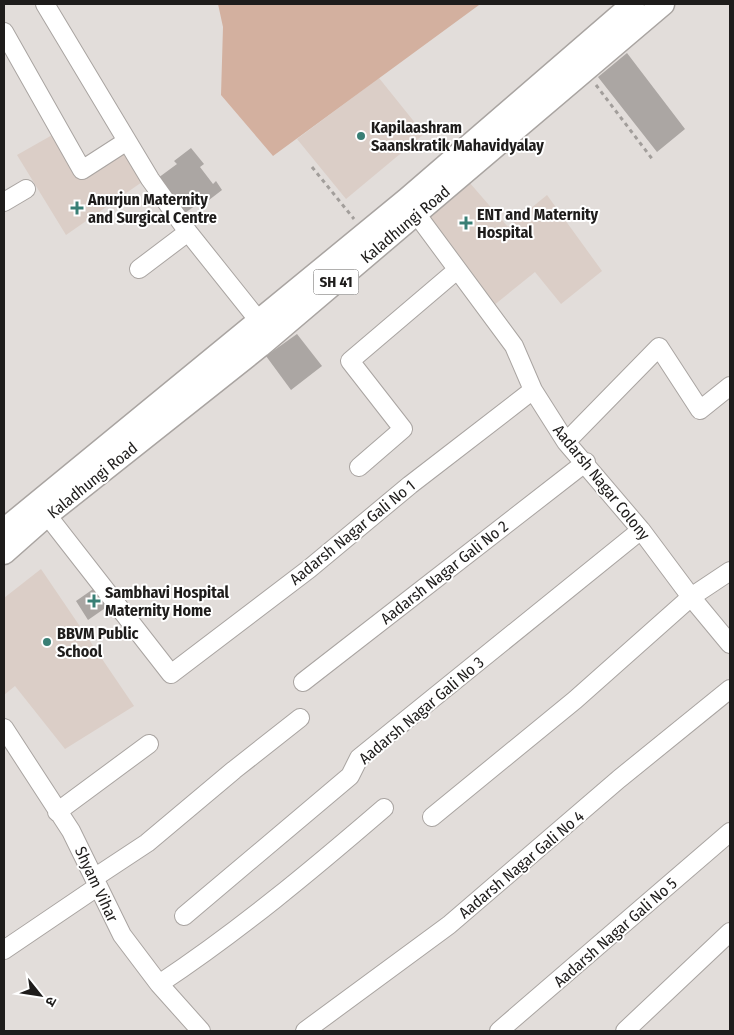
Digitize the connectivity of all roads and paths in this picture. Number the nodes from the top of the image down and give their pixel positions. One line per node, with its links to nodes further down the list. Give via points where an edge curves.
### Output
1 (45, 4): 6 (street)
2 (633, 4): 11 (main road, Kaladhungi Road / SH 41)
3 (662, 4): 5 (main road, Kaladhungi Road / SH 41)
4 (4, 32): 6 (street, via 82,170)
5 (586, 70): 7 (path); 11 (main road, Kaladhungi Road / SH 41)
6 (127, 141): 12 (street)
7 (653, 160)
8 (312, 167): 13 (path)
9 (26, 189): 10 (street)
10 (4, 202)
11 (411, 207): 13 (main road, Kaladhungi Road / SH 41); 15 (street, Aadarsh Nagar Colony); 16 (main road, Kaladhungi Road / SH 41)
12 (188, 232): 14 (street); 16 (street)
13 (365, 233): 16 (main road, Kaladhungi Road / SH 41)
14 (139, 269)
15 (457, 270): 18 (street, Aadarsh Nagar Colony, via 514,346); 21 (street, via 350,361 403,429)
16 (255, 333): 22 (main road, Kaladhungi Road / SH 41)
17 (730, 386): 19 (street, via 700,410 659,348)
18 (533, 390): 19 (street, Aadarsh Nagar Colony); 22 (street, Aadarsh Nagar Gali No 1, via 410,485 309,569 171,674)
19 (566, 442): 20 (street, Aadarsh Nagar Colony)
20 (586, 462): 24 (street, Aadarsh Nagar Colony); 29 (street, Aadarsh Nagar Gali No 2)
21 (359, 467)
22 (42, 508): 23 (main road, Kaladhungi Road / SH 41); 25 (main road, Kaladhungi Road / SH 41)
23 (4, 530)
24 (641, 530): 27 (street, Aadarsh Nagar Colony); 39 (street, Aadarsh Nagar Gali No 3, via 360,758 350,776)
25 (4, 553)
26 (730, 571): 27 (street)
27 (691, 597): 28 (street, Aadarsh Nagar Colony); 36 (street, via 575,700)
28 (730, 644)
29 (303, 682)
30 (730, 689): 44 (street, Aadarsh Nagar Gali No 4, via 449,925)
31 (300, 718): 38 (street)
32 (4, 728): 35 (street, Shyam Vihar)
33 (149, 744): 35 (street)
34 (384, 808): 42 (street, via 208,952)
35 (57, 812): 38 (street, Shyam Vihar, via 82,851)
36 (432, 817)
37 (730, 832): 45 (street, Aadarsh Nagar Gali No 5)
38 (95, 883): 41 (street); 42 (street, Shyam Vihar, via 122,935)
39 (184, 916)
40 (730, 932): 46 (street)
41 (4, 950)
42 (159, 984): 43 (street, Shyam Vihar)
43 (200, 1031)
44 (305, 1031)
45 (499, 1031)
46 (625, 1031)

